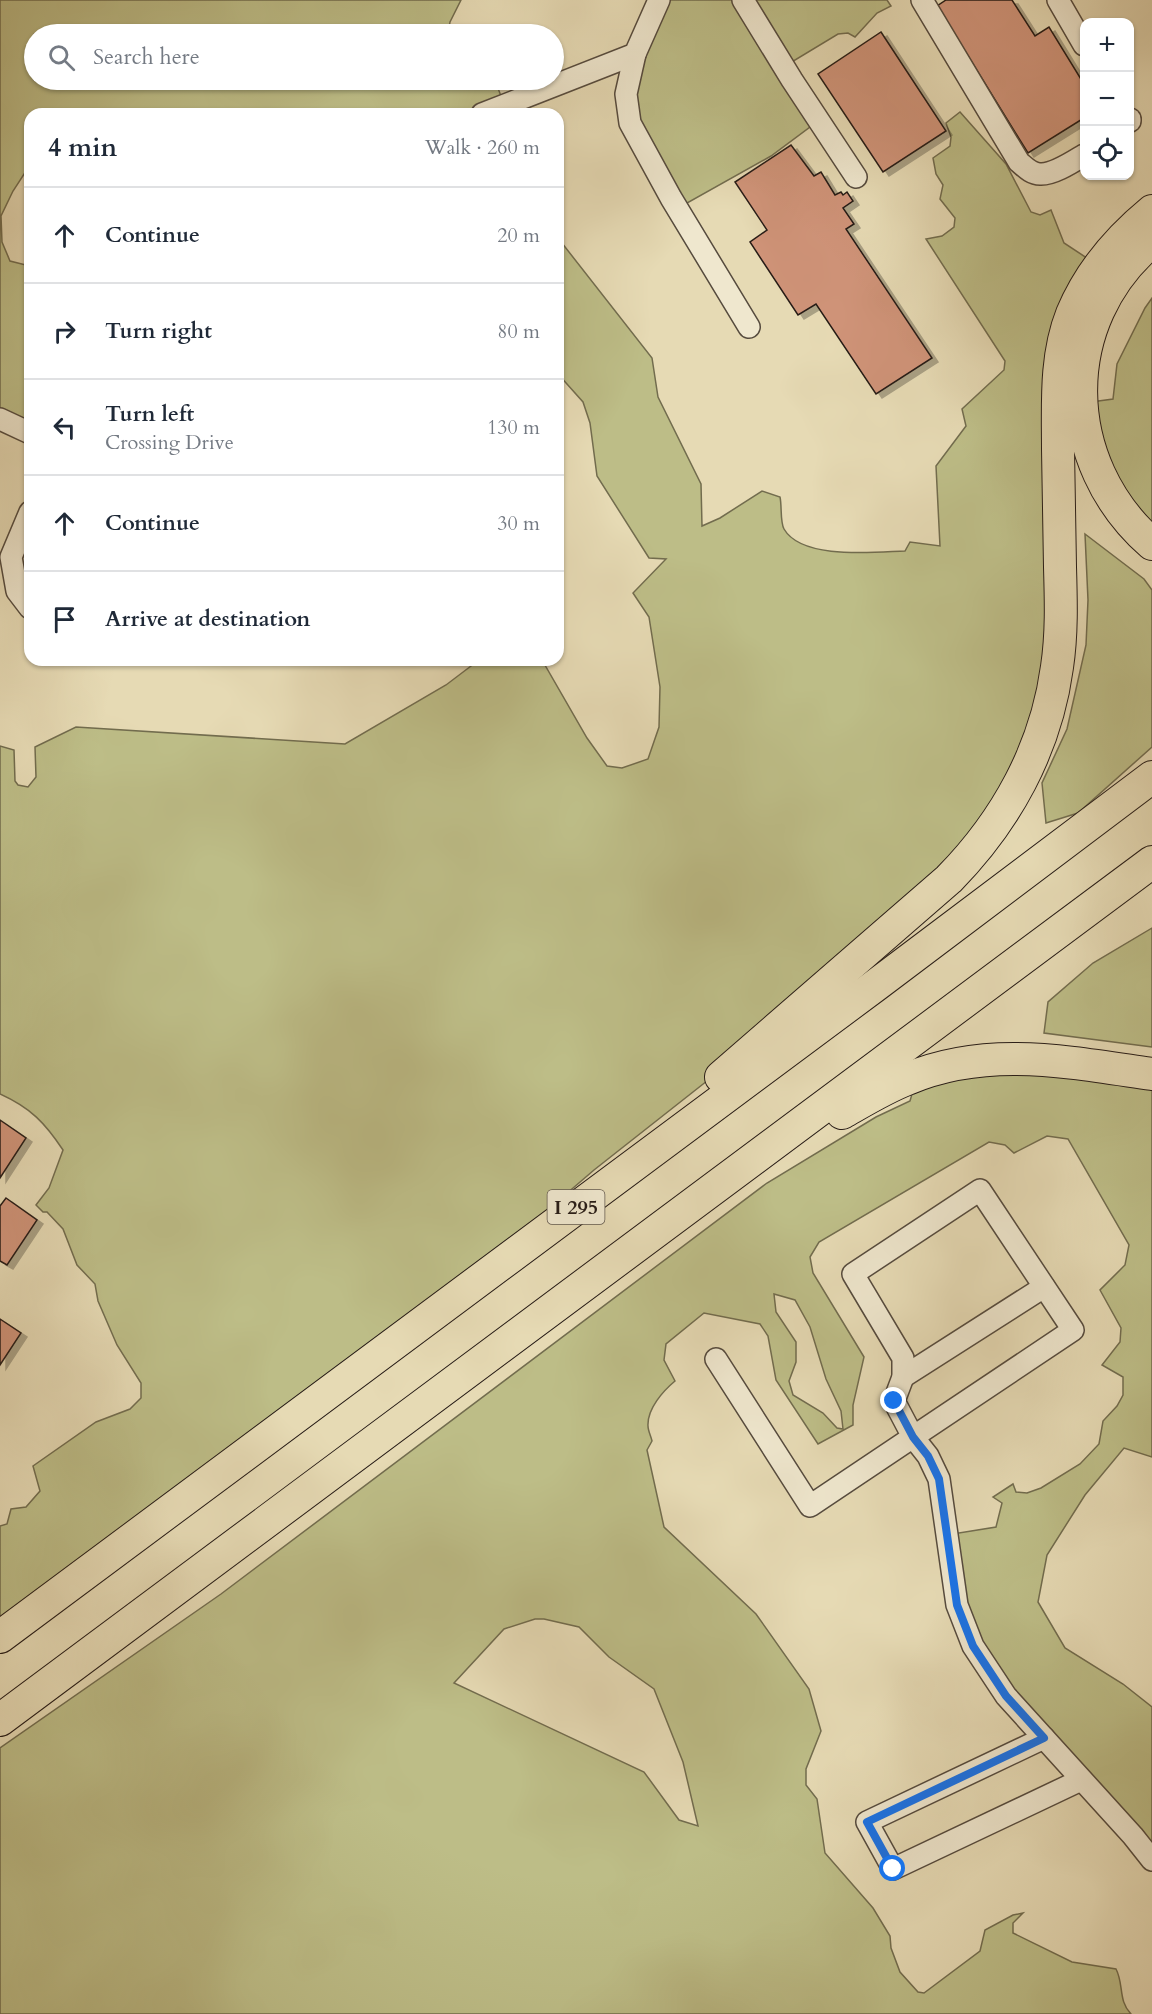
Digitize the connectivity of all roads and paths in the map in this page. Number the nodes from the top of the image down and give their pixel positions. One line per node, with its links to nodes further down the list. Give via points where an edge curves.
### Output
1 (659, 0): 6 (street)
2 (743, 0): 11 (street)
3 (922, 0): 10 (street, via 1019,162 1041,175)
4 (1058, 0): 5 (street)
5 (1080, 38)
6 (635, 54): 7 (street); 14 (street, via 626,94 630,123)
7 (564, 82)
8 (543, 90): 9 (street)
9 (497, 108)
10 (1080, 157)
11 (855, 177)
12 (1152, 211): 24 (highway, via 1100,264 1080,297 1061,355 1057,396 1057,668 1035,751 1006,808 981,844 949,879 746,1055)
13 (1152, 241): 18 (highway, via 1118,276 1097,315 1083,360 1080,397 1088,444 1102,482 1123,515)
14 (749, 327)
15 (0, 419): 16 (street)
16 (24, 430)
17 (24, 526): 19 (street, via 11,557 17,591)
18 (1152, 544)
19 (24, 600)
20 (1152, 777): 24 (highway, I 295)
21 (1152, 862): 23 (highway)
22 (1152, 1074): 23 (highway, via 1030,1058 950,1064 886,1088)
23 (714, 1187): 30 (highway)
24 (600, 1189): 29 (highway, I 295)
25 (1044, 1287): 27 (street); 27 (street, via 980,1190 853,1274 903,1358); 28 (street, via 1073,1330)
26 (716, 1359): 28 (street, via 810,1506)
27 (903, 1377): 28 (street, via 894,1401)
28 (913, 1437): 31 (street, via 939,1479 957,1605 973,1646 1006,1696)
29 (0, 1637)
30 (0, 1720)
31 (1044, 1738): 32 (street); 32 (street, via 867,1822 893,1869)
32 (1081, 1780): 33 (street)
33 (1152, 1860)

